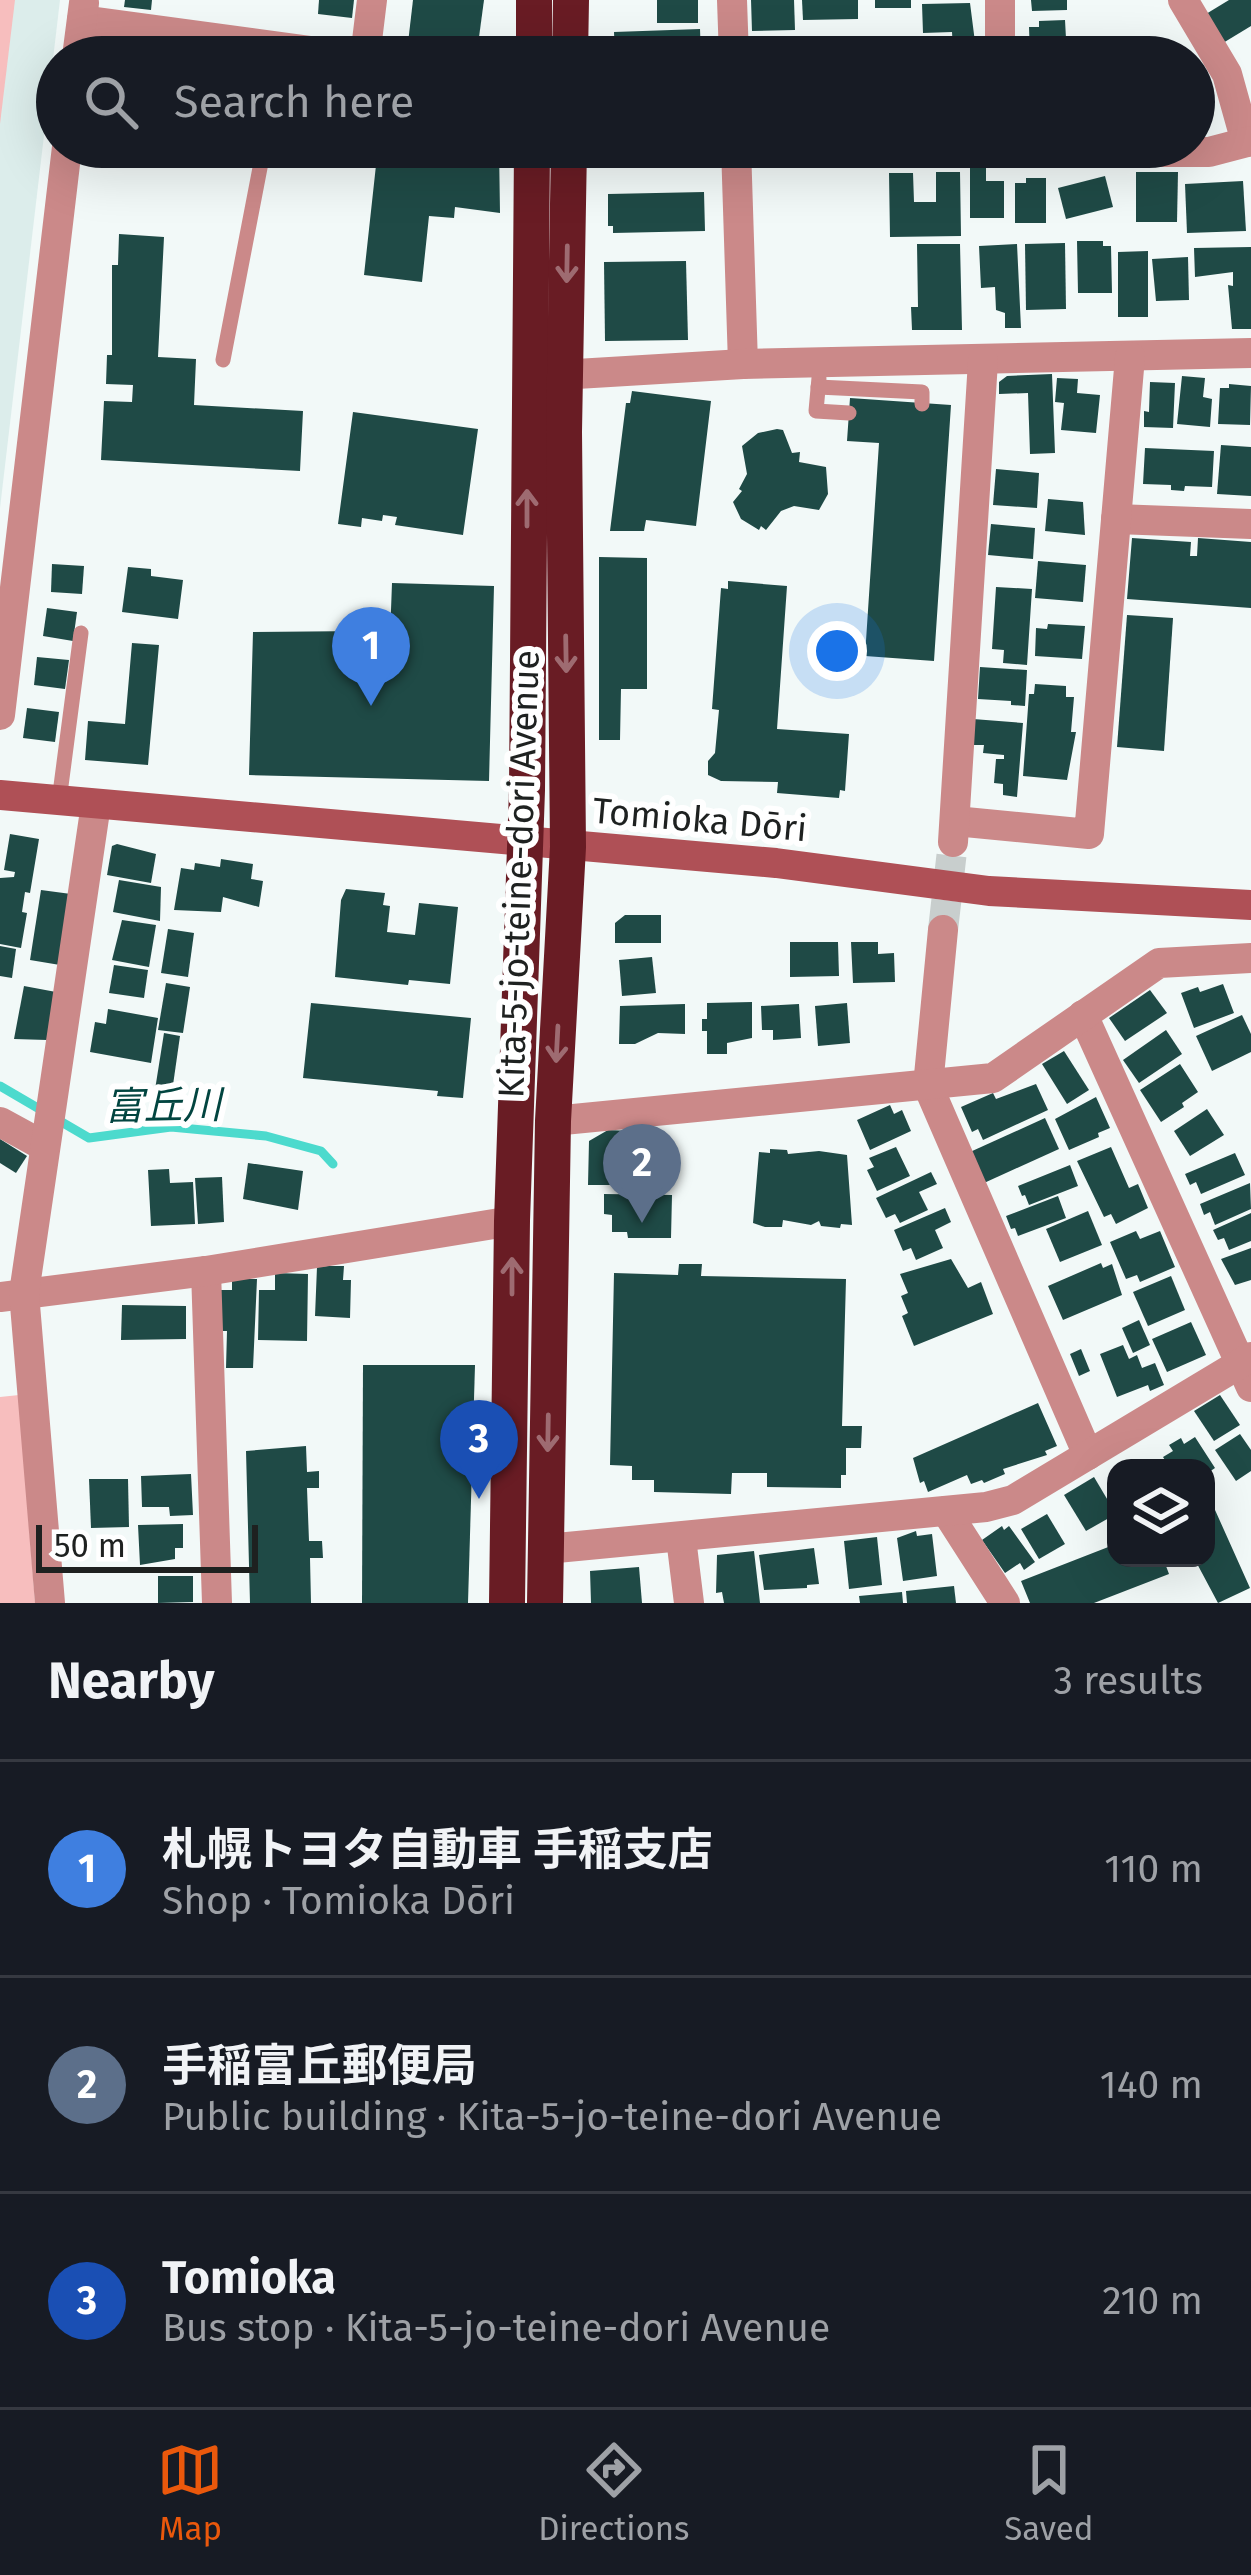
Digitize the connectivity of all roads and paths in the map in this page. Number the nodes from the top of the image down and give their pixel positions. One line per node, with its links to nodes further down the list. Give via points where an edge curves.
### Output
1 (371, 0): 9 (street)
2 (534, 0): 10 (highway)
3 (571, 0): 11 (highway)
4 (732, 0): 12 (street)
5 (1000, 0): 13 (street)
6 (1183, 0): 14 (street)
7 (83, 10): 8 (street)
8 (207, 36)
9 (367, 36)
10 (534, 36)
11 (570, 36)
12 (733, 36)
13 (1000, 36)
14 (1204, 36)
15 (1215, 54): 16 (street)
16 (1249, 141): 17 (street)
17 (1215, 150)
18 (65, 168): 36 (street)
19 (260, 168): 25 (lane)
20 (532, 168): 29 (highway, Kita-5-jo-teine-dori Avenue)
21 (569, 168): 30 (highway, Kita-5-jo-teine-dori Avenue, one-way to 30)
22 (737, 168): 27 (street)
23 (1251, 353): 24 (street)
24 (1130, 357): 26 (street); 33 (street)
25 (223, 360)
26 (983, 361): 28 (street); 33 (street, via 954,832 1089,834)
27 (743, 364): 28 (street); 30 (street)
28 (819, 375): 31 (lane, via 922,392); 32 (lane, via 816,410)
29 (527, 376): 30 (street); 40 (highway, Kita-5-jo-teine-dori Avenue, one-way to 29)
30 (565, 376): 41 (highway, Kita-5-jo-teine-dori Avenue, one-way to 41)
31 (922, 404)
32 (849, 413)
33 (1116, 519): 34 (street)
34 (1251, 524)
35 (81, 633): 38 (lane)
36 (0, 715)
37 (0, 795): 38 (street, Tomioka Dōri)
38 (59, 801): 39 (street, Tomioka Dōri)
39 (96, 804): 40 (street, Tomioka Dōri); 49 (street)
40 (526, 844): 41 (street, Tomioka Dōri); 50 (highway, Kita-5-jo-teine-dori Avenue)
41 (568, 848): 42 (street, Tomioka Dōri, via 776,863 989,891); 48 (highway, Kita-5-jo-teine-dori Avenue, one-way to 48)
42 (1251, 905)
43 (943, 930): 46 (street)
44 (1251, 958): 45 (street, via 1160,963)
45 (1083, 1015): 46 (street, via 993,1078); 53 (street)
46 (928, 1086): 48 (street); 54 (street)
47 (0, 1121): 49 (street)
48 (553, 1121): 57 (highway, Kita-5-jo-teine-dori Avenue, one-way to 57)
49 (45, 1142): 52 (street)
50 (512, 1221): 51 (street); 60 (highway, Kita-5-jo-teine-dori Avenue, one-way to 50)
51 (206, 1271): 52 (street); 59 (street)
52 (12, 1295): 58 (street)
53 (1248, 1369): 54 (street)
54 (1088, 1455): 55 (street, via 1013,1500)
55 (946, 1511): 56 (street); 63 (street)
56 (681, 1538): 57 (street); 62 (street)
57 (546, 1549): 61 (highway, Kita-5-jo-teine-dori Avenue)
58 (50, 1603)
59 (218, 1603)
60 (507, 1603)
61 (545, 1603)
62 (689, 1603)
63 (1005, 1603)

